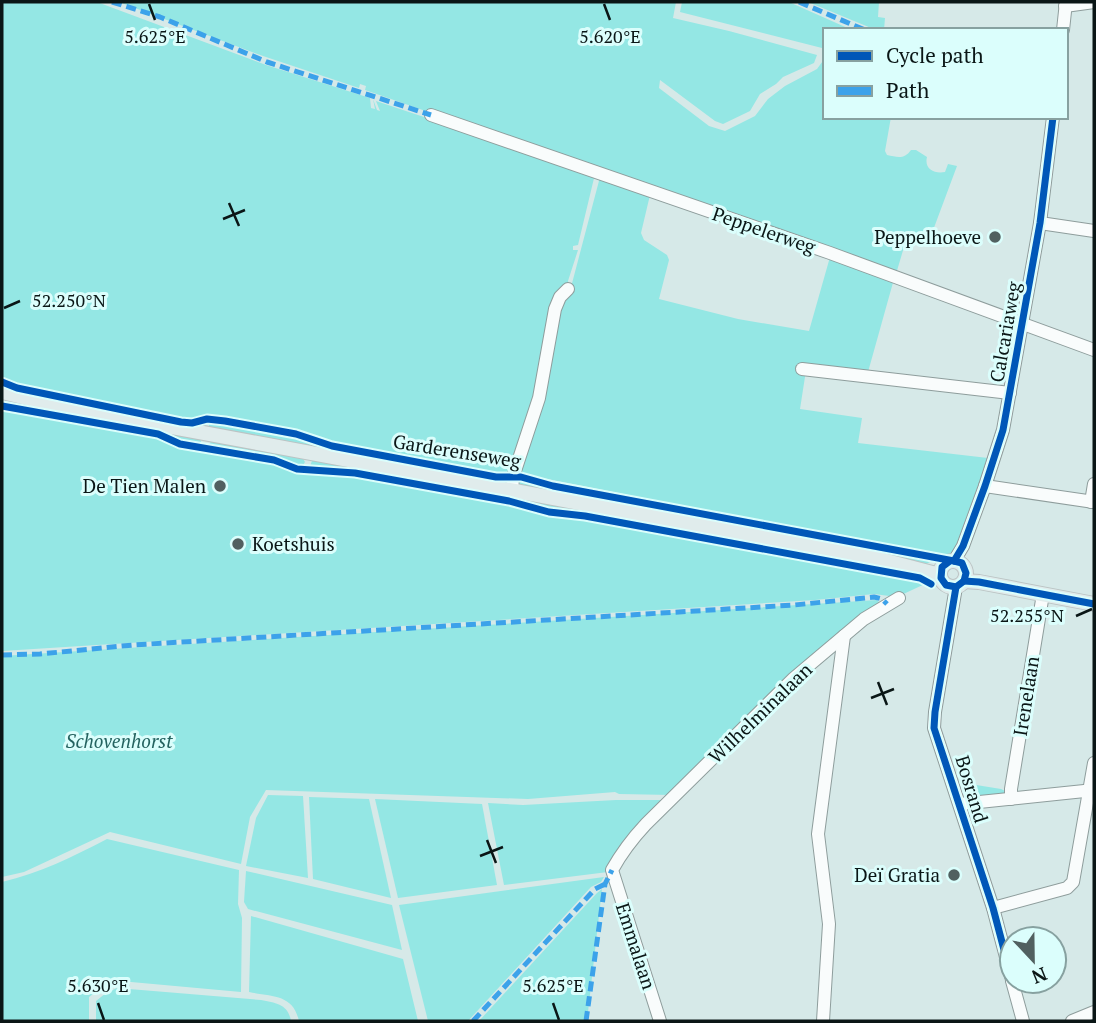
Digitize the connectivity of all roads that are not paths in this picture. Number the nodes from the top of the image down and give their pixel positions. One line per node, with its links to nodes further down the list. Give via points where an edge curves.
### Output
1 (1094, 2): 2 (street)
2 (1066, 4): 3 (street)
3 (1063, 28)
4 (431, 115): 9 (street, Peppelerweg)
5 (1053, 119): 6 (street, Calcariaweg)
6 (1040, 223): 7 (street); 9 (street, Calcariaweg)
7 (1094, 231)
8 (568, 289): 18 (street, via 555,309 539,398)
9 (1022, 324): 10 (street, Peppelerweg); 13 (street, Calcariaweg)
10 (1094, 350)
11 (802, 369): 13 (street, Calcariaweg)
12 (2, 392): 15 (main road, Garderenseweg)
13 (1010, 393): 17 (street, Calcariaweg, via 1001,440)
14 (2, 399): 15 (main road, Garderenseweg)
15 (64, 407): 18 (main road, Garderenseweg)
16 (1094, 484): 19 (street)
17 (985, 486): 19 (street); 20 (street, Calcariaweg, via 963,546)
18 (512, 490): 20 (main road, Garderenseweg, via 940,572 944,583)
19 (1092, 502)
20 (962, 577): 21 (main road); 28 (street, Bosrand, via 952,604 934,728)
21 (1043, 594): 23 (main road); 27 (street, Irenelaan)
22 (899, 598): 24 (street, Wilhelminalaan)
23 (1094, 604)
24 (844, 636): 29 (street, Wilhelminalaan, via 794,678 646,824 626,845); 35 (street, via 818,834 829,923)
25 (1094, 763): 26 (street)
26 (1092, 790): 27 (street); 30 (street, via 1073,883)
27 (1011, 799): 28 (street)
28 (960, 804): 30 (street, Bosrand)
29 (612, 870): 34 (street, Emmalaan)
30 (993, 908): 31 (street, Bosrand)
31 (998, 927)
32 (1016, 995): 36 (street, Bosrand)
33 (1094, 1012): 37 (street)
34 (660, 1021)
35 (823, 1021)
36 (1023, 1021)
37 (1072, 1021)

